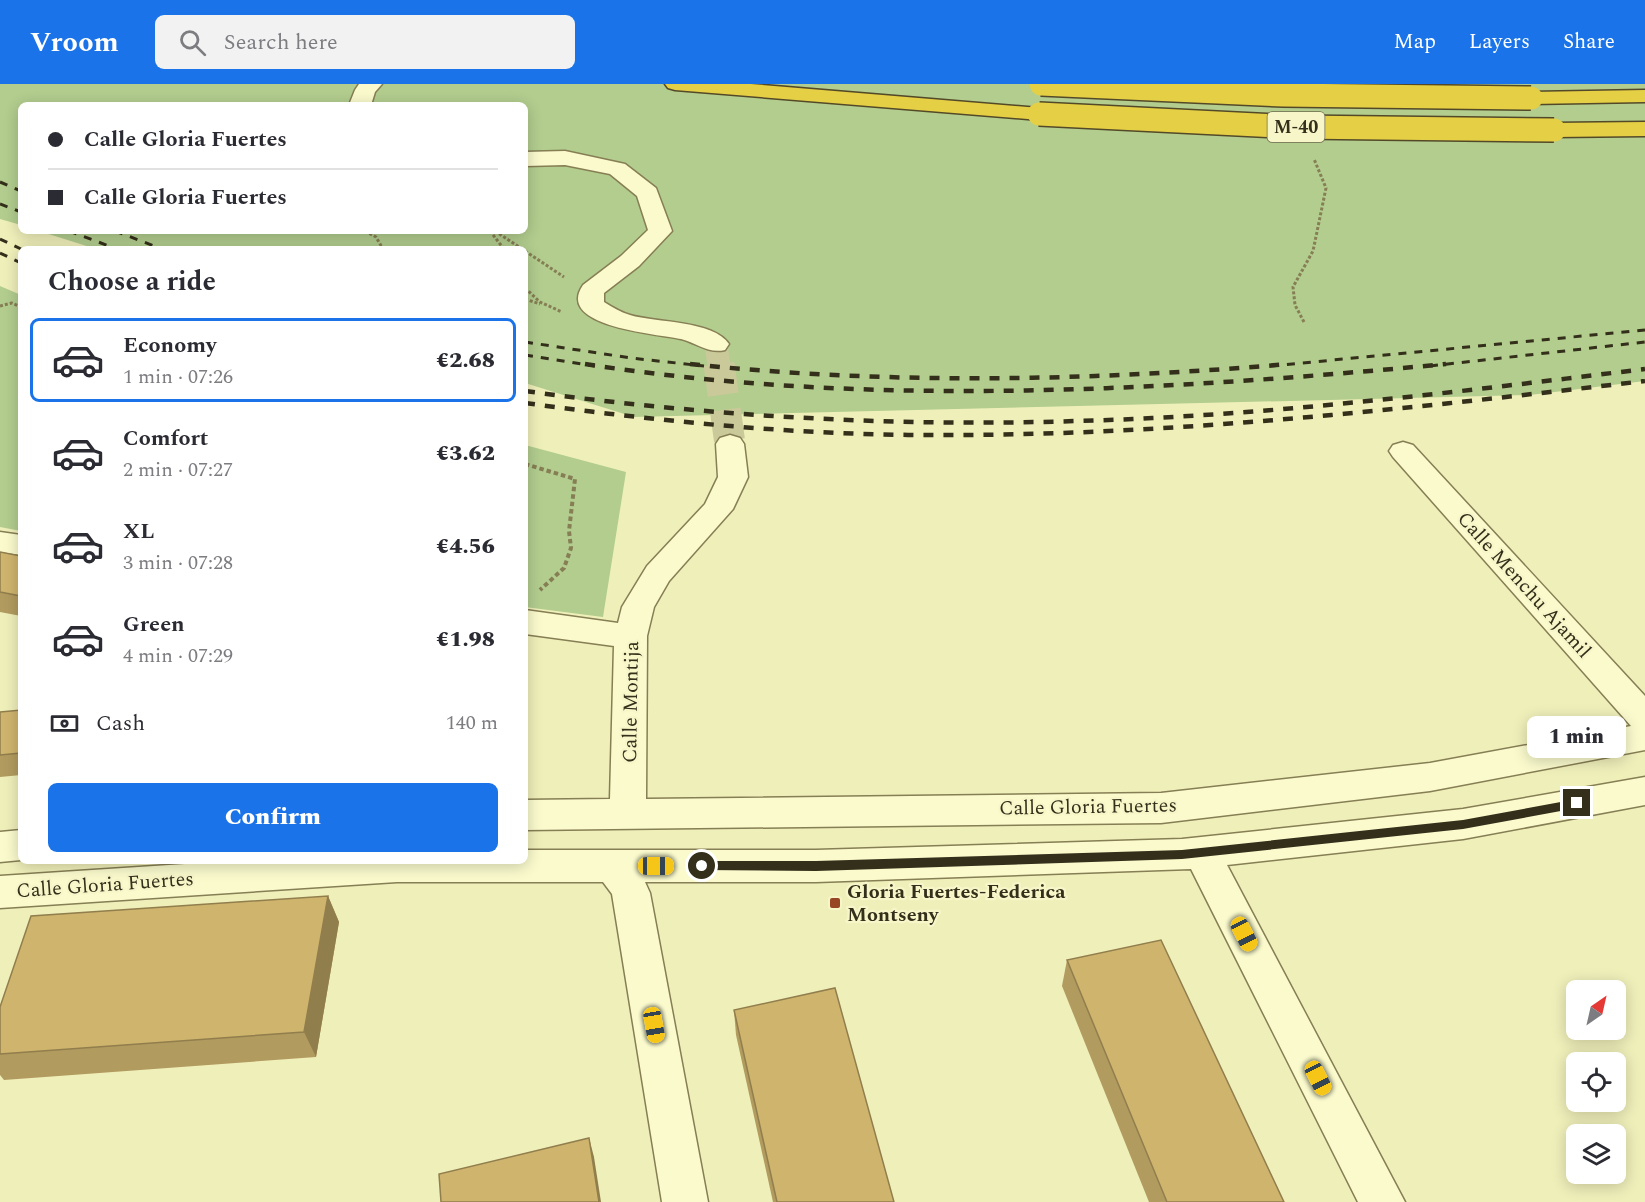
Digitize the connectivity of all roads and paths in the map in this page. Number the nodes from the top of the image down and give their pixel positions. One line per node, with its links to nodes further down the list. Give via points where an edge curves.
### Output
1 (675, 84): 4 (highway, M-40, bridge, via 1039,114 1299,127)
2 (1040, 84): 3 (highway, M-40, bridge, via 1272,95)
3 (1645, 96)
4 (1645, 129)
5 (1312, 153): 19 (path, via 1326,188 1313,251 1293,287 1295,305)
6 (528, 159): 14 (street, via 566,158 617,169 648,193 660,231)
7 (370, 234): 10 (path)
8 (492, 234): 11 (path)
9 (499, 234): 12 (path)
10 (381, 246)
11 (502, 246)
12 (517, 246)
13 (528, 253): 14 (path)
14 (592, 290): 20 (street, via 591,305 604,315 626,323 682,330)
15 (528, 300): 18 (path)
16 (0, 306): 17 (path)
17 (18, 306)
18 (550, 306)
19 (1304, 322)
20 (716, 344)
21 (730, 444): 28 (street, Calle Montija, via 733,477 718,509 658,574 638,607)
22 (1403, 451): 29 (street, Calle Menchu Ajamil)
23 (528, 465): 26 (path, via 575,479 571,548 564,568)
24 (0, 542): 25 (street)
25 (18, 545)
26 (540, 590)
27 (528, 622): 28 (street)
28 (631, 636): 32 (street, Calle Montija)
29 (1645, 719)
30 (1645, 737): 32 (street, Calle Gloria Fuertes, via 1430,777 1161,808)
31 (1645, 791): 36 (street, Calle Gloria Fuertes, via 1463,824)
32 (628, 814): 33 (street, Calle Gloria Fuertes)
33 (528, 815)
34 (18, 845): 35 (street)
35 (0, 847)
36 (1201, 852): 37 (street, Calle Gloria Fuertes, via 816,866); 40 (street)
37 (610, 866): 38 (street, Calle Gloria Fuertes, via 397,866); 39 (street, via 621,875 631,893)
38 (0, 892)
39 (685, 1202)
40 (1382, 1202)

